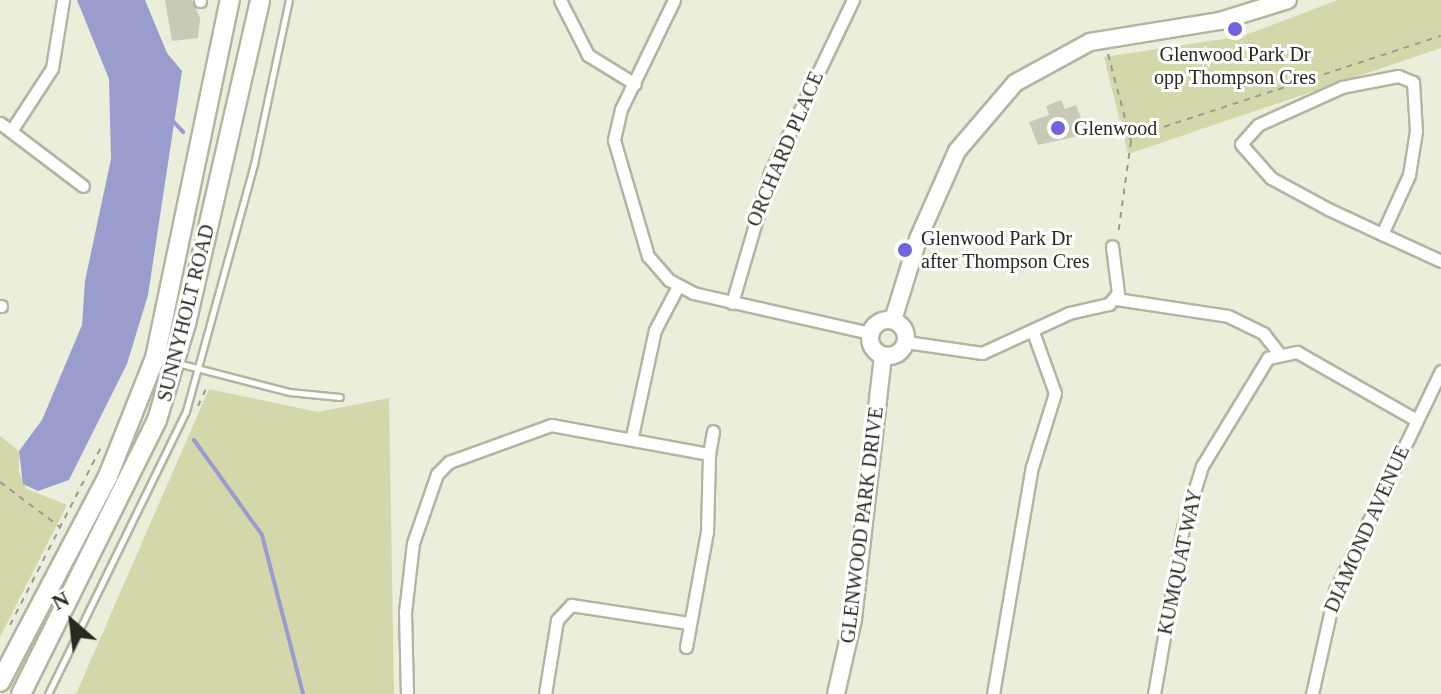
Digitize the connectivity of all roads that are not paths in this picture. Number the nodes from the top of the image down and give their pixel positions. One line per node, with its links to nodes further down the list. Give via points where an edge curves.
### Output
1 (63, 0): 11 (street, via 52,68)
2 (230, 0): 25 (main road, SUNNYHOLT ROAD)
3 (260, 0): 26 (main road, SUNNYHOLT ROAD)
4 (289, 0): 27 (lane)
5 (560, 0): 9 (street, via 588,55)
6 (674, 0): 9 (street)
7 (853, 0): 18 (street, ORCHARD PLACE, via 770,173)
8 (1288, 0): 19 (street, via 1220,21 1090,42 1015,83 957,151 918,239)
9 (635, 84): 16 (street, via 618,119 615,160 648,256)
10 (0, 123): 11 (street)
11 (11, 131): 12 (street)
12 (83, 186)
13 (1382, 234): 13 (street, via 1271,178 1241,144 1258,125 1342,87 1398,76 1413,82 1416,131 1409,175); 15 (street)
14 (1112, 246): 17 (street)
15 (1441, 261)
16 (678, 286): 18 (street); 32 (street, via 655,330)
17 (1116, 299): 20 (street); 23 (street, via 1228,316 1269,337)
18 (732, 303): 21 (street)
19 (893, 320): 21 (street, via 881,321); 22 (street, via 903,327)
20 (1033, 332): 22 (street, via 982,353); 42 (street, via 1055,393 1031,476)
21 (871, 333): 24 (street, via 872,348)
22 (906, 342): 24 (street, via 899,354)
23 (1278, 352): 30 (street, via 1297,352); 43 (street, KUMQUAT WAY, via 1218,434 1183,528)
24 (883, 356): 41 (street, GLENWOOD PARK DRIVE, via 853,619)
25 (155, 358): 26 (lane); 36 (main road, SUNNYHOLT ROAD, via 108,476)
26 (176, 363): 27 (lane); 37 (main road, SUNNYHOLT ROAD, via 132,477)
27 (200, 368): 29 (lane, via 289,392); 38 (lane, via 163,468)
28 (1441, 371): 30 (street, DIAMOND AVENUE)
29 (340, 397)
30 (1416, 420): 44 (street, DIAMOND AVENUE, via 1335,591)
31 (713, 431): 33 (street)
32 (632, 436): 33 (street); 39 (street, via 551,425 469,451 437,474 413,543 405,612)
33 (709, 454): 34 (street, via 707,532)
34 (689, 623): 35 (street); 40 (street, via 571,605 557,620)
35 (686, 647)
36 (0, 682)
37 (21, 694)
38 (48, 694)
39 (407, 694)
40 (545, 694)
41 (836, 694)
42 (993, 694)
43 (1154, 694)
44 (1312, 694)

